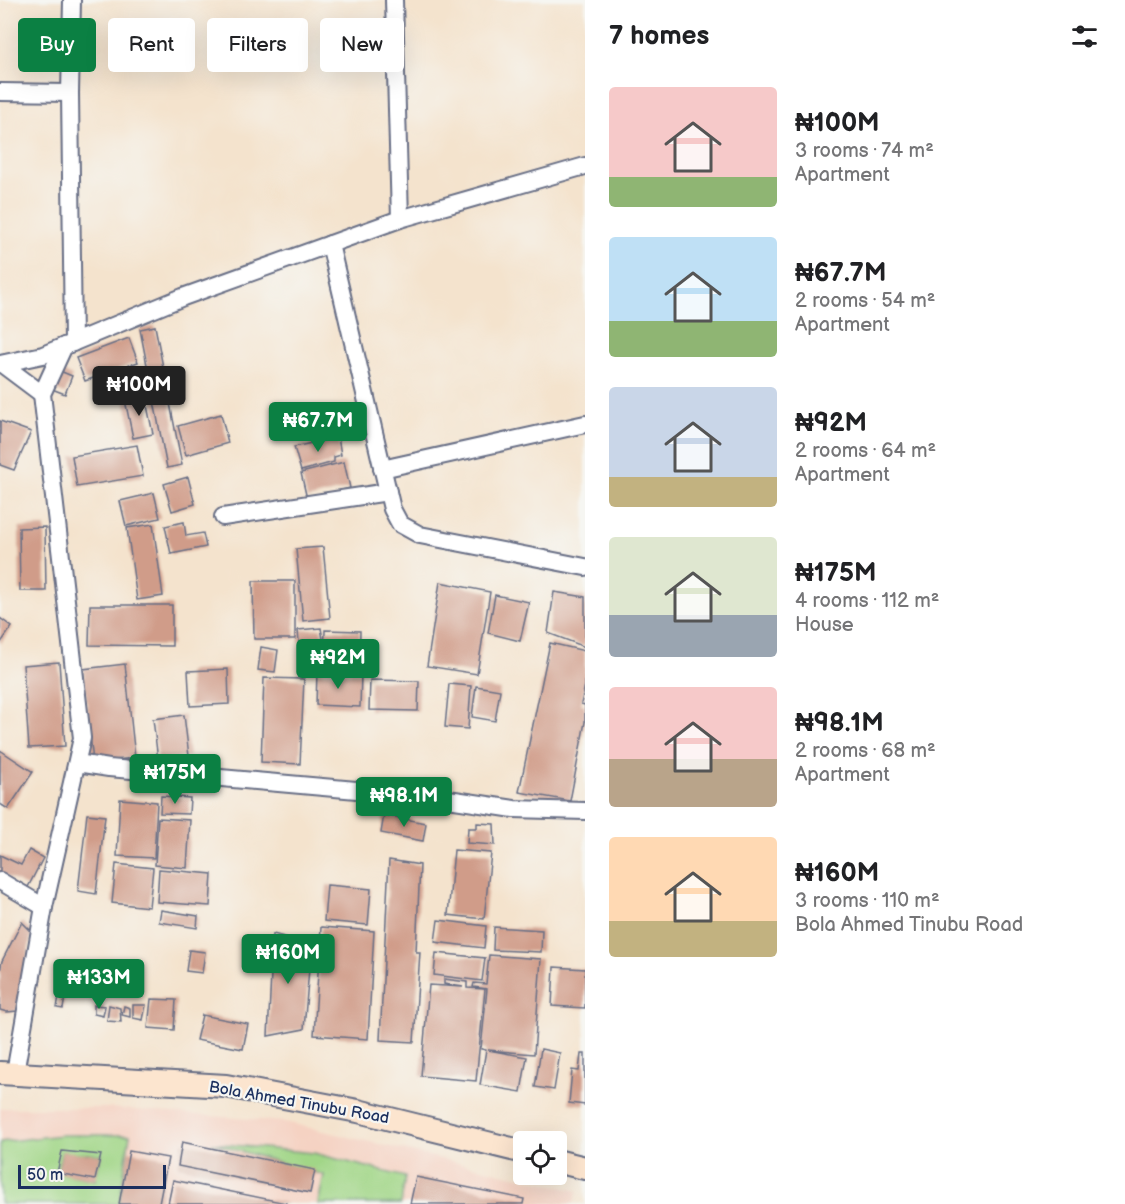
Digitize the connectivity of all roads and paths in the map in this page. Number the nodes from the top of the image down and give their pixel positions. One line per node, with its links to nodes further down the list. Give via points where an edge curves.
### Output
1 (72, 0): 4 (street)
2 (394, 0): 6 (street)
3 (0, 92): 4 (street)
4 (70, 93): 8 (street)
5 (585, 166): 6 (street)
6 (400, 219): 7 (street)
7 (330, 244): 8 (street); 12 (street)
8 (68, 344): 9 (street, via 44,355); 10 (street)
9 (1, 364): 10 (street)
10 (42, 394): 16 (street, via 82,738)
11 (585, 424): 12 (street)
12 (382, 469): 13 (street)
13 (388, 492): 14 (street); 15 (street, via 400,524 420,535)
14 (223, 517)
15 (585, 567)
16 (77, 763): 17 (street, via 435,797 514,809); 19 (street)
17 (585, 811)
18 (0, 881): 19 (street)
19 (44, 907): 20 (street)
20 (7, 1073): 21 (main road, Bola Ahmed Tinubu Road, via 226,1086 358,1111)
21 (513, 1149)
22 (567, 1164): 23 (main road)
23 (585, 1168)

